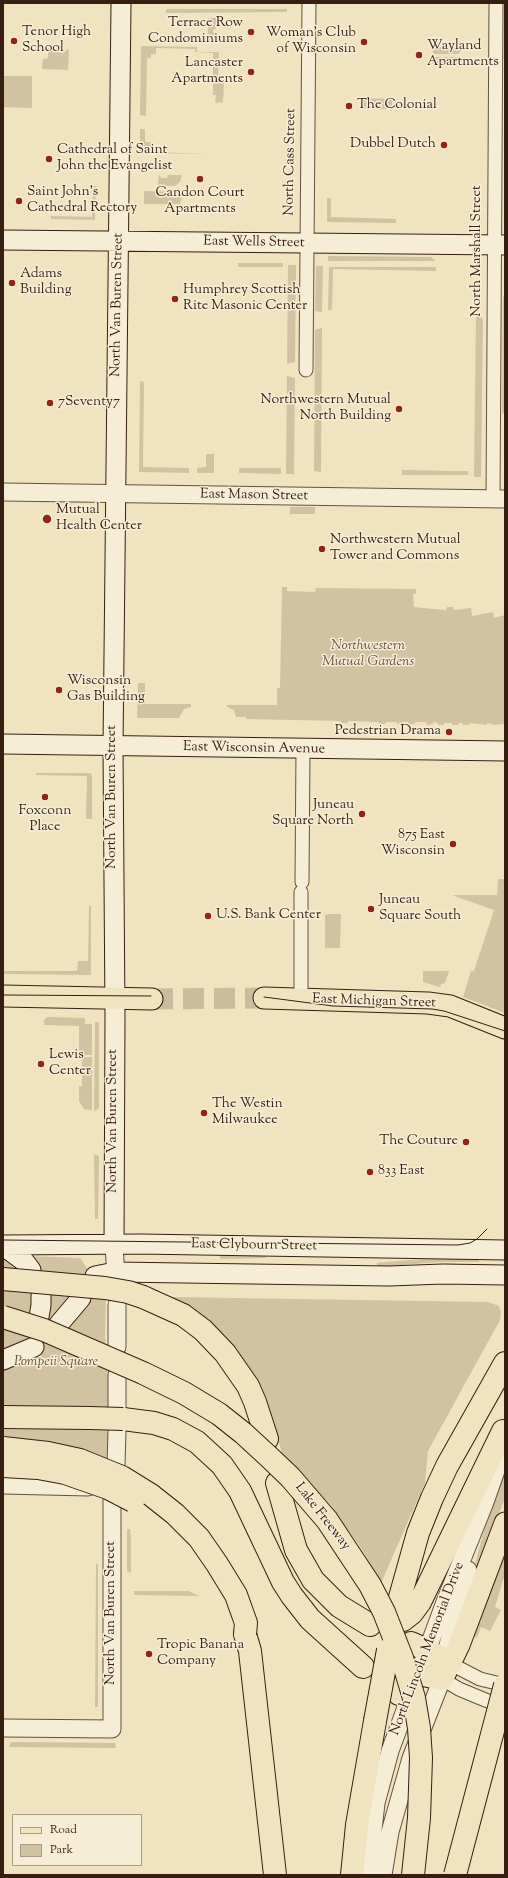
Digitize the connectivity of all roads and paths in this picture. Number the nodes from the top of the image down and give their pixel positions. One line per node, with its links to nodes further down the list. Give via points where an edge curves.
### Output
1 (121, 3): 5 (main road, North Van Buren Street)
2 (309, 3): 6 (street, North Cass Street)
3 (496, 3): 7 (street, North Marshall Street)
4 (3, 240): 5 (main road, East Wells Street)
5 (119, 241): 6 (main road, East Wells Street); 10 (main road, North Van Buren Street)
6 (306, 243): 7 (main road, East Wells Street); 8 (street, North Cass Street)
7 (500, 245): 11 (street, North Marshall Street)
8 (306, 370)
9 (3, 492): 10 (street, East Mason Street)
10 (117, 493): 11 (street, East Mason Street); 13 (main road, North Van Buren Street)
11 (499, 499)
12 (3, 744): 13 (main road, East Wisconsin Avenue)
13 (113, 746): 14 (main road, East Wisconsin Avenue); 17 (main road, North Van Buren Street)
14 (303, 749): 15 (main road, East Wisconsin Avenue); 20 (street)
15 (505, 751)
16 (3, 996): 17 (main road)
17 (114, 998): 19 (main road); 22 (main road, North Van Buren Street)
18 (264, 998): 20 (main road, East Michigan Street)
19 (152, 999)
20 (301, 999): 21 (main road, East Michigan Street, via 433,1003 450,1006)
21 (505, 1028)
22 (114, 1244): 23 (main road, East Clybourn Street); 24 (main road, East Clybourn Street); 30 (street, North Van Buren Street); 30 (main road, East Clybourn Street, via 94,1276)
23 (3, 1245): 26 (main road)
24 (300, 1247): 25 (main road, East Clybourn Street); 27 (main road)
25 (505, 1250)
26 (31, 1270)
27 (300, 1274): 28 (main road, East Clybourn Street); 30 (main road, East Clybourn Street)
28 (483, 1274): 29 (main road, East Clybourn Street); 32 (main road)
29 (505, 1274)
30 (116, 1275)
31 (3, 1280): 47 (highway, bridge, via 118,1290 171,1309 203,1330 225,1353 248,1386)
32 (505, 1285)
33 (41, 1295): 37 (main road)
34 (80, 1298): 39 (main road)
35 (117, 1305): 40 (street)
36 (3, 1317): 39 (highway, Lake Freeway, bridge, via 44,1330)
37 (39, 1317)
38 (3, 1332): 39 (highway, via 33,1338)
39 (62, 1332): 69 (highway, Lake Freeway, bridge, via 184,1393 243,1433 290,1478 327,1520 351,1554 384,1612 414,1698 421,1758 419,1818)
40 (117, 1347)
41 (505, 1363): 45 (highway, via 447,1466 425,1516 400,1614 412,1613 420,1602)
42 (117, 1375): 43 (street)
43 (117, 1408)
44 (3, 1417): 60 (highway, bridge, via 144,1421 173,1429 197,1442 232,1477 292,1596 310,1619 344,1649)
45 (504, 1429): 59 (street, via 498,1465 485,1502 476,1540)
46 (117, 1431): 49 (street)
47 (267, 1439)
48 (3, 1448): 57 (highway, bridge, via 80,1460 122,1477 176,1514 199,1538 218,1564 238,1600 246,1623)
49 (116, 1464)
50 (3, 1466): 57 (highway, bridge, via 38,1468 73,1476 108,1488 143,1507 173,1530 200,1560)
51 (278, 1483): 56 (highway, via 296,1550 313,1580 339,1606)
52 (3, 1485): 53 (street)
53 (88, 1487)
54 (112, 1497): 64 (street, North Van Buren Street, via 112,1729)
55 (505, 1523): 59 (main road, North Lincoln Memorial Drive)
56 (369, 1623)
57 (245, 1634): 65 (highway, via 250,1651)
58 (388, 1650): 66 (highway, bridge)
59 (435, 1659): 61 (highway); 62 (street, via 480,1679); 63 (street, via 459,1689 488,1701); 68 (street, North Lincoln Memorial Drive, via 390,1832)
60 (364, 1662)
61 (419, 1674): 67 (street, North Lincoln Memorial Drive, via 403,1713 382,1779 372,1833)
62 (505, 1685): 70 (highway, bridge)
63 (505, 1703)
64 (3, 1728)
65 (275, 1875)
66 (352, 1875)
67 (368, 1875)
68 (383, 1875)
69 (413, 1875)
70 (455, 1875)

